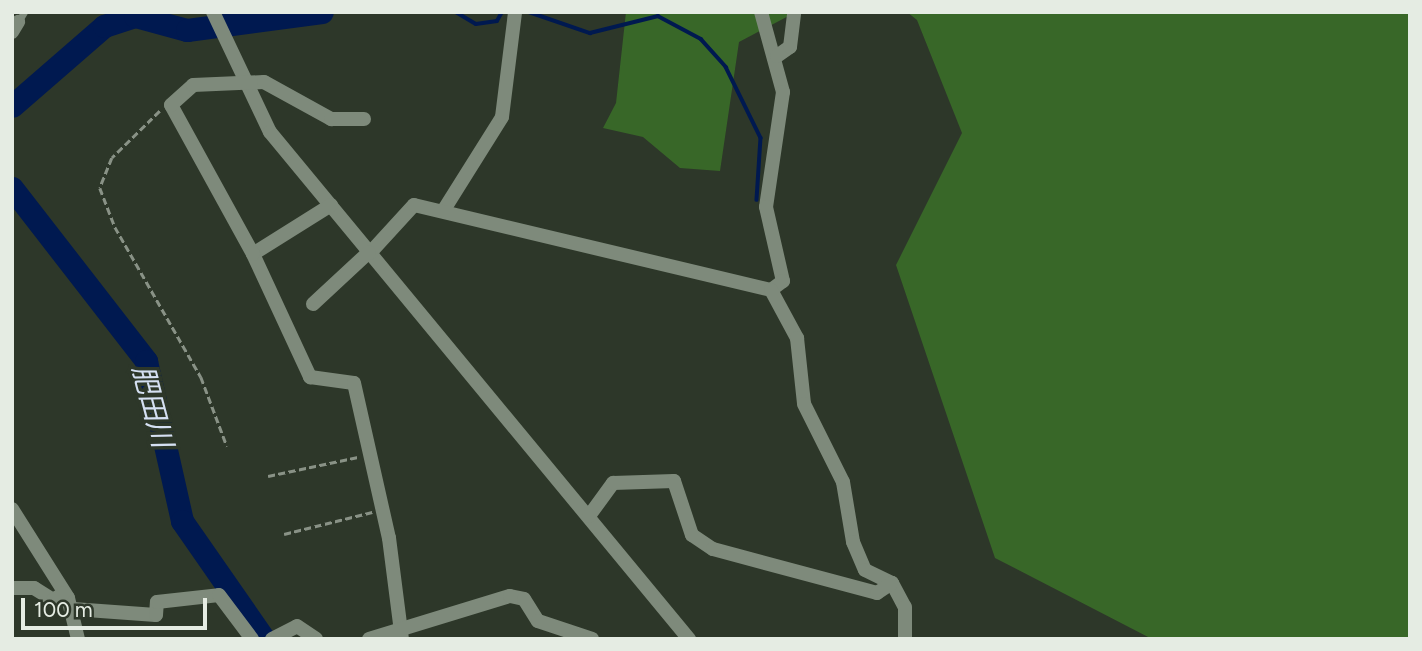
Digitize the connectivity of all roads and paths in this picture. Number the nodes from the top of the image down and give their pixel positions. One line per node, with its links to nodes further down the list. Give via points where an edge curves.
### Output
1 (213, 12): 7 (street)
2 (515, 12): 11 (street, via 502,117)
3 (761, 12): 6 (street)
4 (784, 12): 6 (street)
5 (793, 12): 6 (street, via 789,47)
6 (776, 53): 14 (street, via 783,92 769,152 766,207 783,281)
7 (246, 86): 8 (street, via 193,85); 9 (street, via 275,85 331,119); 10 (street, via 270,132)
8 (171, 105): 13 (street); 16 (path, via 112,158 100,188 115,227 201,377)
9 (364, 119)
10 (331, 205): 12 (street); 13 (street)
11 (446, 208): 12 (street, via 408,208); 14 (street)
12 (370, 253): 15 (street); 21 (street)
13 (253, 254): 17 (street, via 310,377 354,383)
14 (771, 290): 23 (street, via 797,338 804,404 843,482 853,542 866,570)
15 (313, 304)
16 (227, 446)
17 (370, 455): 18 (path); 20 (street)
18 (268, 476)
19 (12, 509): 25 (street)
20 (383, 509): 22 (path); 27 (street)
21 (589, 516): 23 (street, via 613,483 674,481 692,534 713,549 877,593); 34 (street)
22 (284, 534)
23 (892, 583): 35 (street, via 905,607)
24 (12, 588): 25 (street, via 34,588 53,600)
25 (64, 593): 26 (street)
26 (73, 610): 28 (street); 29 (street, via 156,615 157,602 219,595)
27 (402, 634): 32 (street); 33 (street, via 510,596 524,599 538,621)
28 (78, 639)
29 (252, 639)
30 (271, 639): 31 (street, via 291,626)
31 (316, 639)
32 (369, 639)
33 (592, 639)
34 (689, 639)
35 (905, 639)

